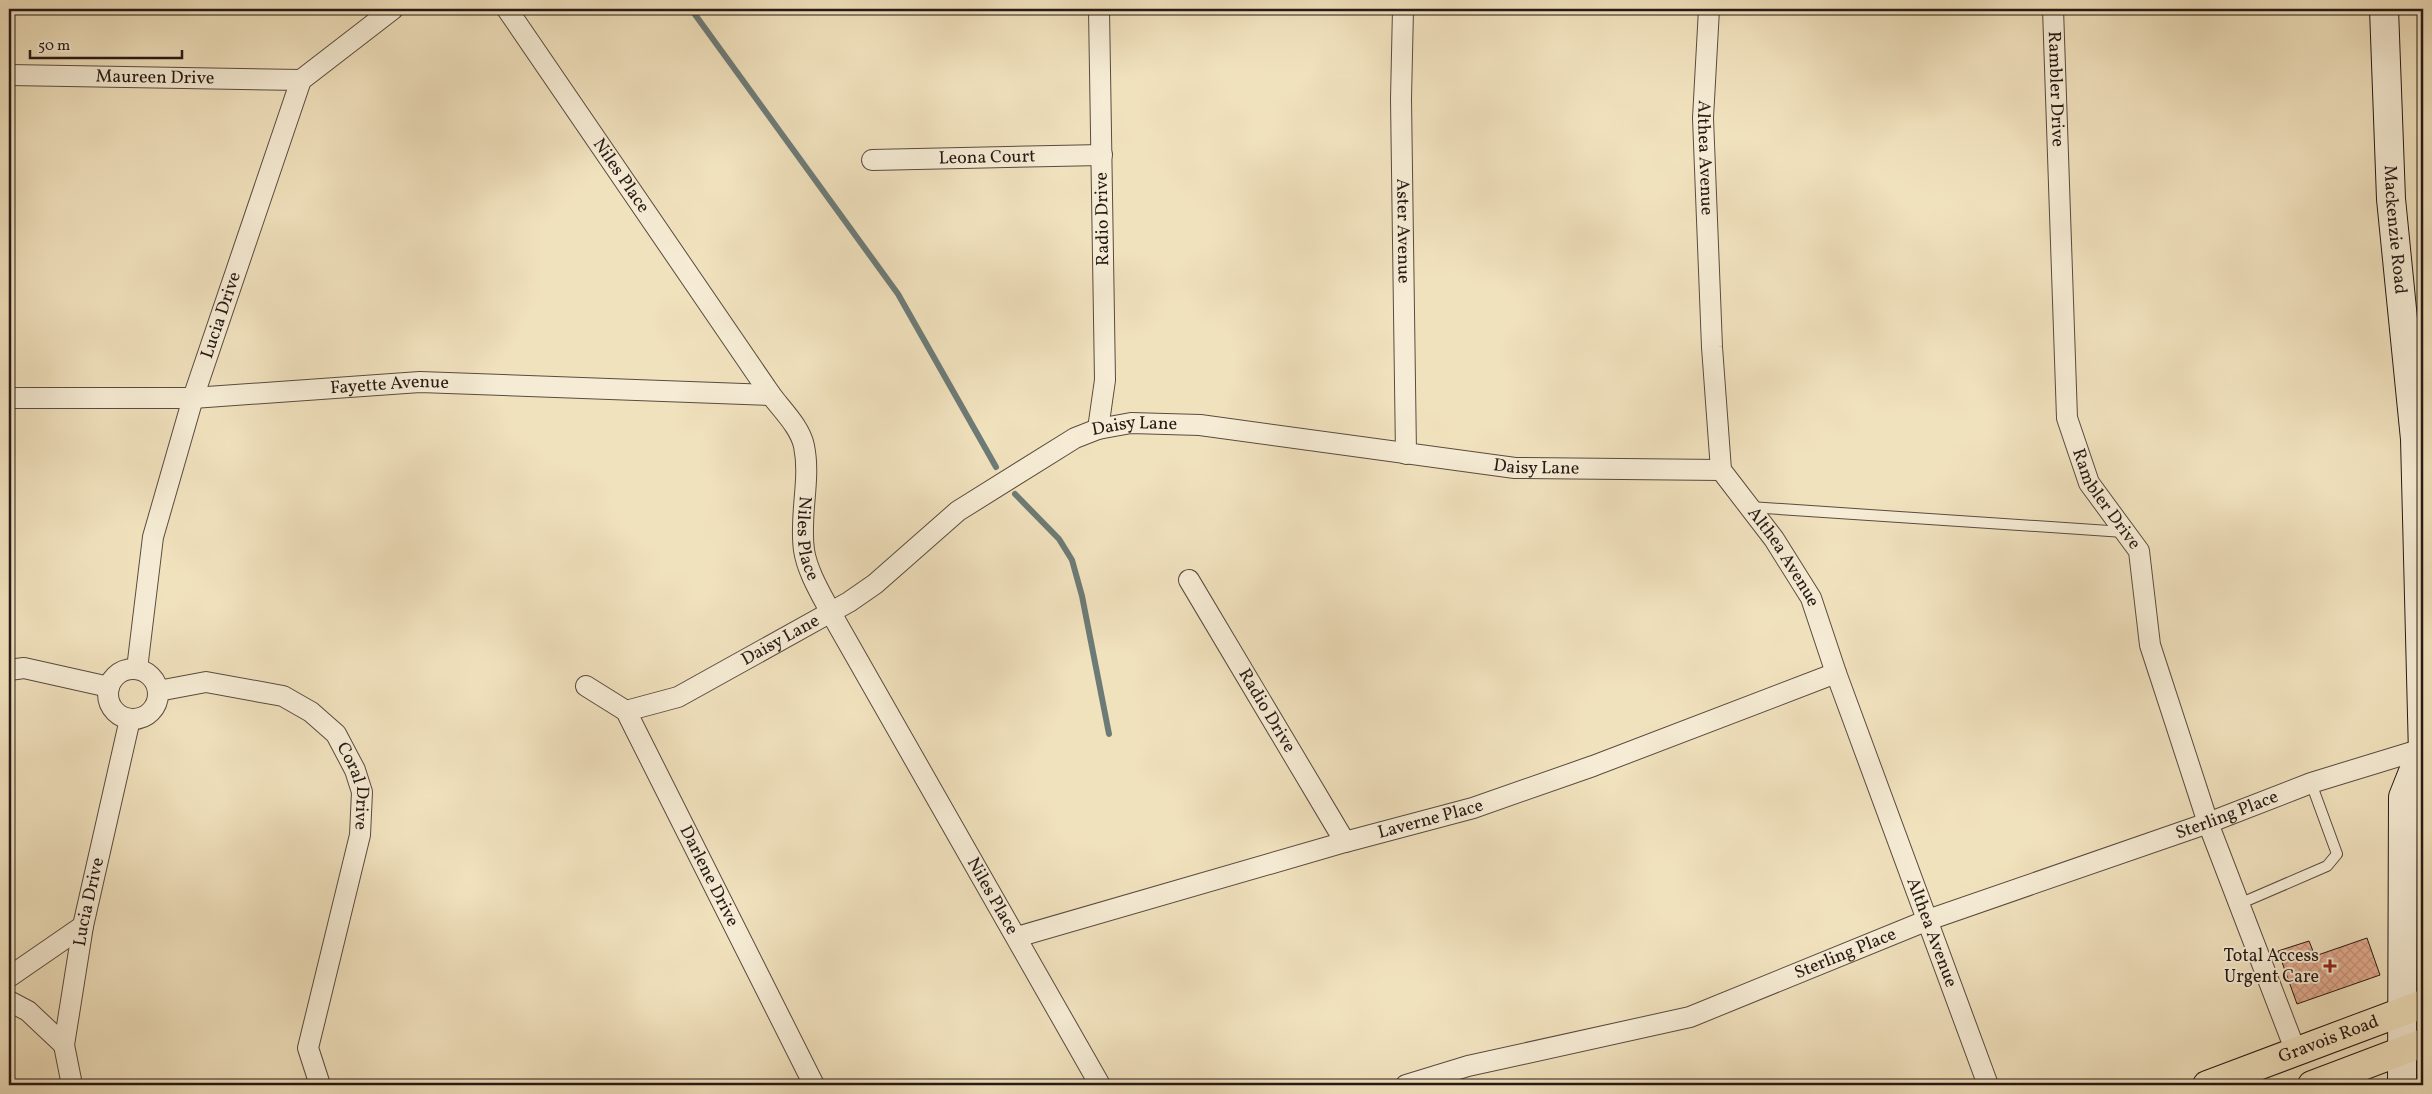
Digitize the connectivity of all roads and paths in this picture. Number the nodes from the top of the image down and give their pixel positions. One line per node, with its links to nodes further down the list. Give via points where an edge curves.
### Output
1 (392, 9): 9 (street)
2 (507, 9): 12 (street, Niles Place)
3 (1099, 9): 10 (street, Radio Drive)
4 (1403, 9): 17 (street, Aster Avenue, via 1400,98)
5 (1709, 9): 18 (street, Althea Avenue, via 1703,118 1712,347)
6 (2053, 9): 20 (street, Rambler Drive, via 2067,418 2089,484)
7 (2384, 9): 15 (main road, Mackenzie Road, via 2391,199)
8 (9, 75): 9 (street, Maureen Drive)
9 (301, 80): 14 (street, Lucia Drive)
10 (1102, 155): 11 (street, Leona Court); 16 (street, Radio Drive, via 1105,380)
11 (872, 160)
12 (771, 395): 14 (street, Fayette Avenue, via 420,382); 22 (street, Niles Place, via 804,445 804,552)
13 (9, 398): 14 (street, Fayette Avenue)
14 (193, 398): 24 (street, Lucia Drive, via 153,537)
15 (2418, 399): 23 (main road, Mackenzie Road)
16 (1098, 429): 17 (street, Daisy Lane, via 1131,423 1200,425); 22 (street, Daisy Lane, via 1075,438 958,511 875,584)
17 (1406, 454): 18 (street, Daisy Lane, via 1515,468)
18 (1721, 470): 19 (street, Althea Avenue)
19 (1750, 507): 20 (lane); 26 (street, Althea Avenue, via 1811,598)
20 (2125, 532): 34 (street, Rambler Drive, via 2139,551 2150,645)
21 (1189, 580): 35 (street, Radio Drive)
22 (831, 613): 30 (street, Daisy Lane, via 678,697); 39 (street, Niles Place)
23 (2422, 667): 32 (main road, Mackenzie Road)
24 (137, 669): 28 (street, via 118,673); 29 (street, via 154,679)
25 (9, 670): 28 (street, via 24,668)
26 (1836, 673): 35 (street, Laverne Place, via 1532,789); 37 (street, Althea Avenue)
27 (586, 686): 30 (street)
28 (108, 687): 31 (street, via 115,712)
29 (158, 690): 31 (street, via 153,709 139,718); 47 (street, Coral Drive, via 206,682 283,696 311,712 336,734 355,770 362,792 360,835 308,1048)
30 (626, 711): 48 (street, Darlene Drive)
31 (130, 719): 38 (street, Lucia Drive)
32 (2422, 752): 33 (street, Sterling Place); 42 (main road, Mackenzie Road, via 2403,797)
33 (2311, 783): 34 (street, Sterling Place); 36 (lane, via 2338,854 2327,866)
34 (2208, 823): 36 (street, Rambler Drive); 37 (street, Sterling Place)
35 (1346, 842): 39 (street, Laverne Place)
36 (2239, 904): 45 (street, Rambler Drive)
37 (1928, 920): 50 (street, Sterling Place, via 1690,1017 1468,1066); 51 (street, Althea Avenue)
38 (82, 926): 40 (street); 43 (street, Lucia Drive)
39 (1017, 937): 49 (street, Niles Place)
40 (9, 977)
41 (9, 1001): 43 (street, via 28,1011)
42 (2413, 1008): 44 (main road, Mackenzie Road); 45 (main road, Gravois Road)
43 (64, 1045): 46 (street, Lucia Drive)
44 (2413, 1047): 53 (main road, Gravois Road); 54 (main road, Mackenzie Road)
45 (2296, 1052): 52 (main road, Gravois Road)
46 (72, 1085)
47 (320, 1085)
48 (814, 1085)
49 (1100, 1085)
50 (1406, 1085)
51 (1988, 1085)
52 (2207, 1085)
53 (2312, 1085)
54 (2402, 1085)

